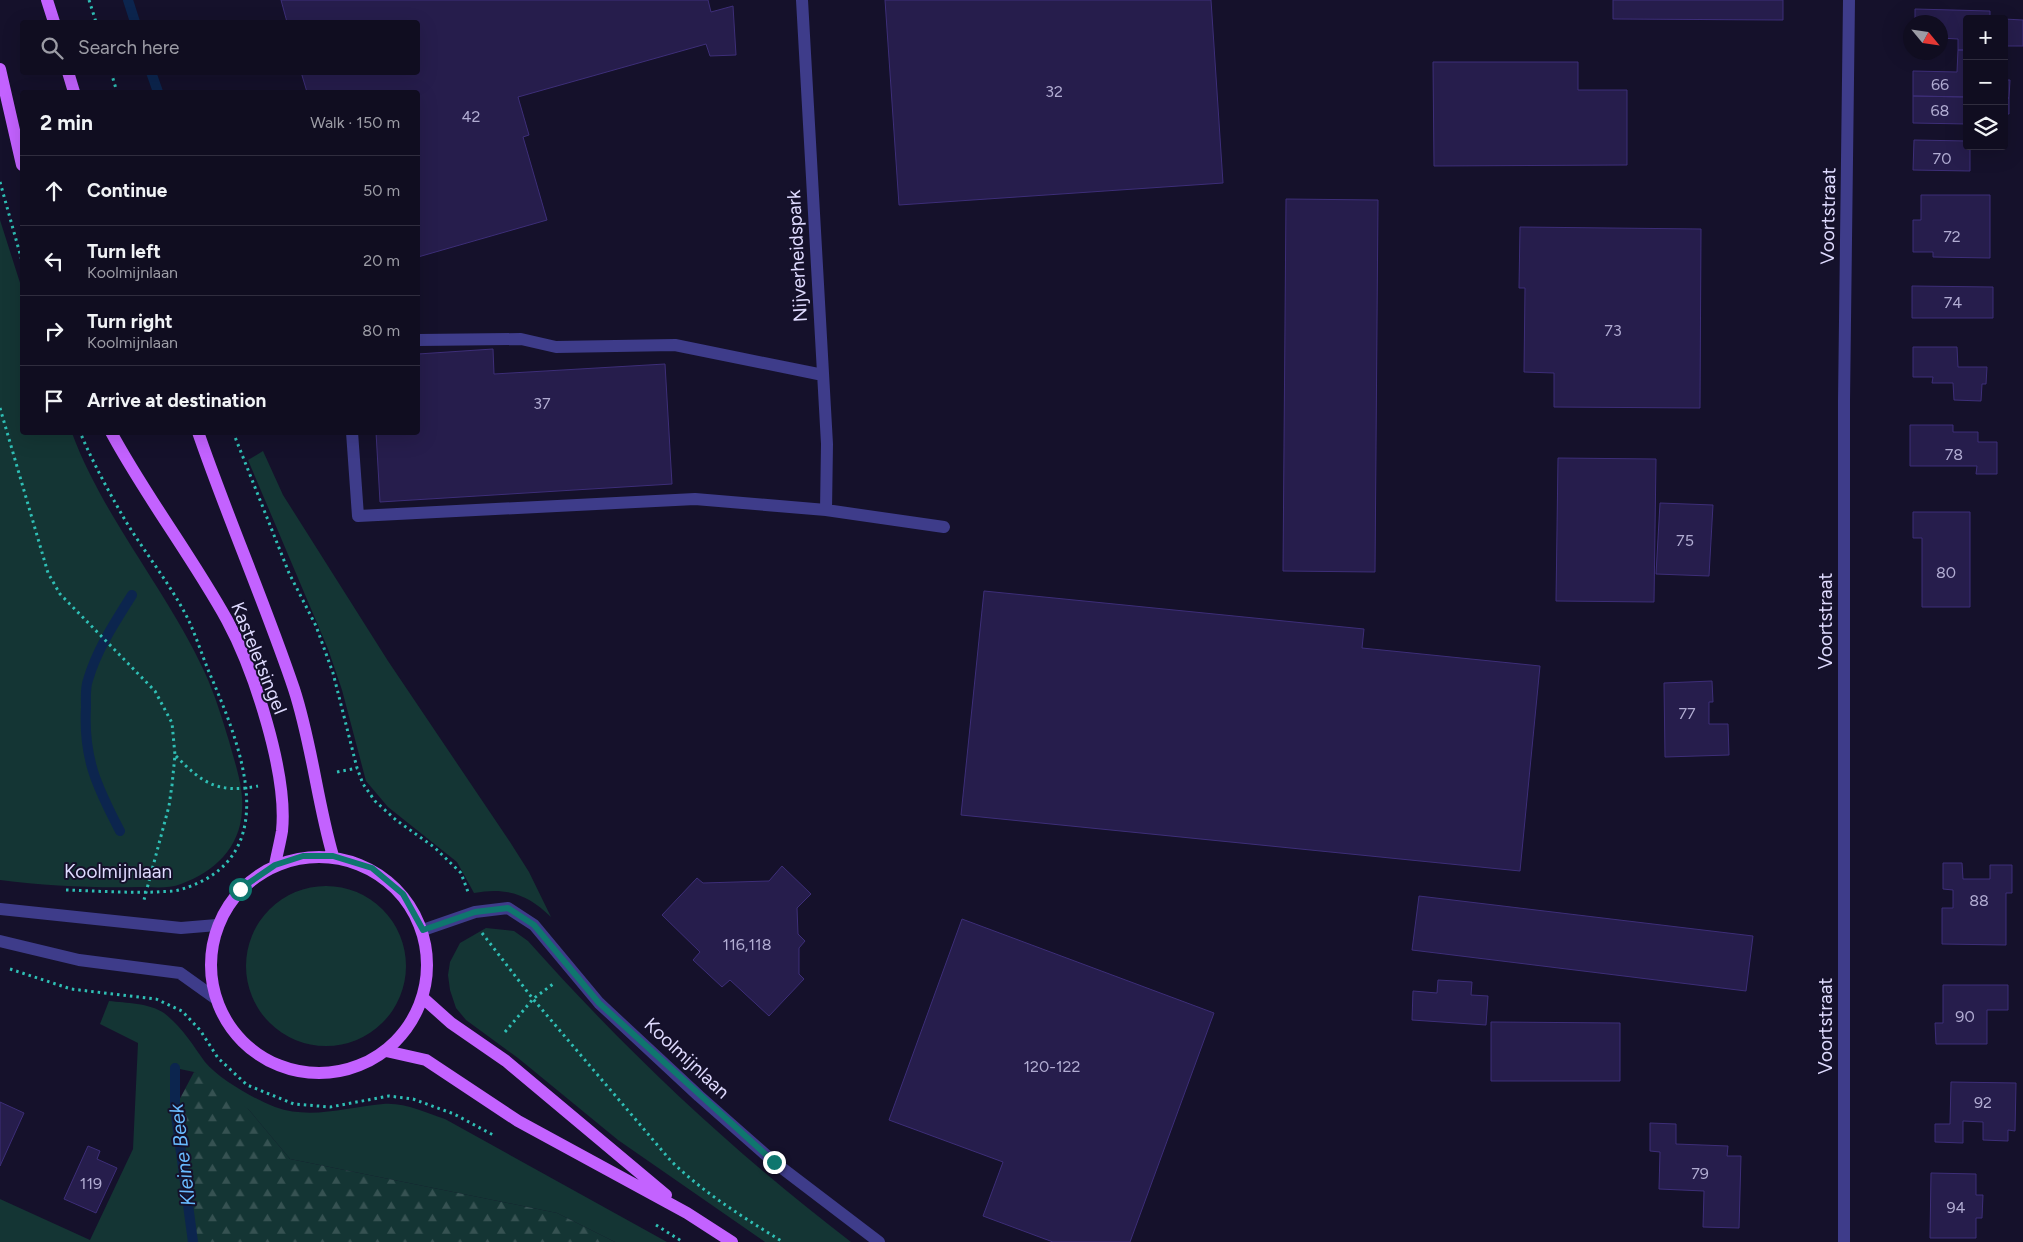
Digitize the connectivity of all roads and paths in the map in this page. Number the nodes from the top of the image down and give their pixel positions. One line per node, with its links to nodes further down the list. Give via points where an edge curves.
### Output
1 (47, 0): 5 (main road)
2 (89, 0): 6 (path)
3 (802, 0): 16 (street, Nijverheidspark)
4 (1849, 0): 45 (street, Voortstraat, via 1844,400)
5 (53, 20)
6 (95, 20)
7 (0, 69): 12 (main road)
8 (69, 75): 10 (main road)
9 (112, 75): 11 (path)
10 (73, 90)
11 (116, 90)
12 (20, 156)
13 (0, 182): 14 (path)
14 (20, 254)
15 (420, 340): 16 (street, via 521,339 556,347 675,345)
16 (823, 374): 23 (street, Nijverheidspark)
17 (0, 408): 25 (path, via 48,573 60,594 80,617 155,691 173,729)
18 (81, 435): 26 (path, via 125,520 188,619 225,706)
19 (113, 435): 28 (main road, Kasteletsingel, via 133,474 228,622 263,706 280,782 282,831)
20 (199, 435): 27 (main road, Kasteletsingel, via 294,690)
21 (234, 435): 32 (path, via 289,573 316,626 334,673 356,768 363,784 375,801 434,847 461,873)
22 (352, 435): 23 (street, via 358,516 676,500)
23 (826, 510): 24 (street)
24 (944, 527)
25 (175, 755): 26 (path, via 193,774 217,787 231,790); 30 (path, via 169,806)
26 (248, 788): 30 (path, Koolmijnlaan, via 248,812 242,836 228,862 210,877 178,891)
27 (333, 856): 28 (main road, via 303,856); 34 (main road, via 372,868 403,894)
28 (275, 865): 33 (main road, via 240,889)
29 (58, 890): 30 (path, Koolmijnlaan)
30 (145, 892)
31 (0, 909): 33 (street, via 181,928)
32 (475, 912): 34 (street, Koolmijnlaan); 43 (path, via 482,936 671,1161 726,1206); 44 (street, Koolmijnlaan, via 508,908 534,925 599,1003 699,1096 774,1162)
33 (217, 925): 37 (main road, via 210,962)
34 (423, 930): 38 (main road, via 429,964)
35 (0, 942): 37 (street, via 79,960 180,973)
36 (6, 968): 40 (path, via 71,989 156,999 182,1011 200,1030 218,1058 247,1085 294,1104 330,1106 388,1096 413,1099)
37 (215, 998): 39 (main road, via 230,1029 256,1054 286,1069 321,1074 356,1068)
38 (423, 998): 39 (main road, via 409,1028); 41 (main road, via 451,1023 506,1062)
39 (386, 1051): 41 (main road, via 426,1060 518,1121)
40 (454, 1114)
41 (687, 1213): 42 (main road)
42 (732, 1242)
43 (783, 1242)
44 (879, 1242)
45 (1844, 1242)

